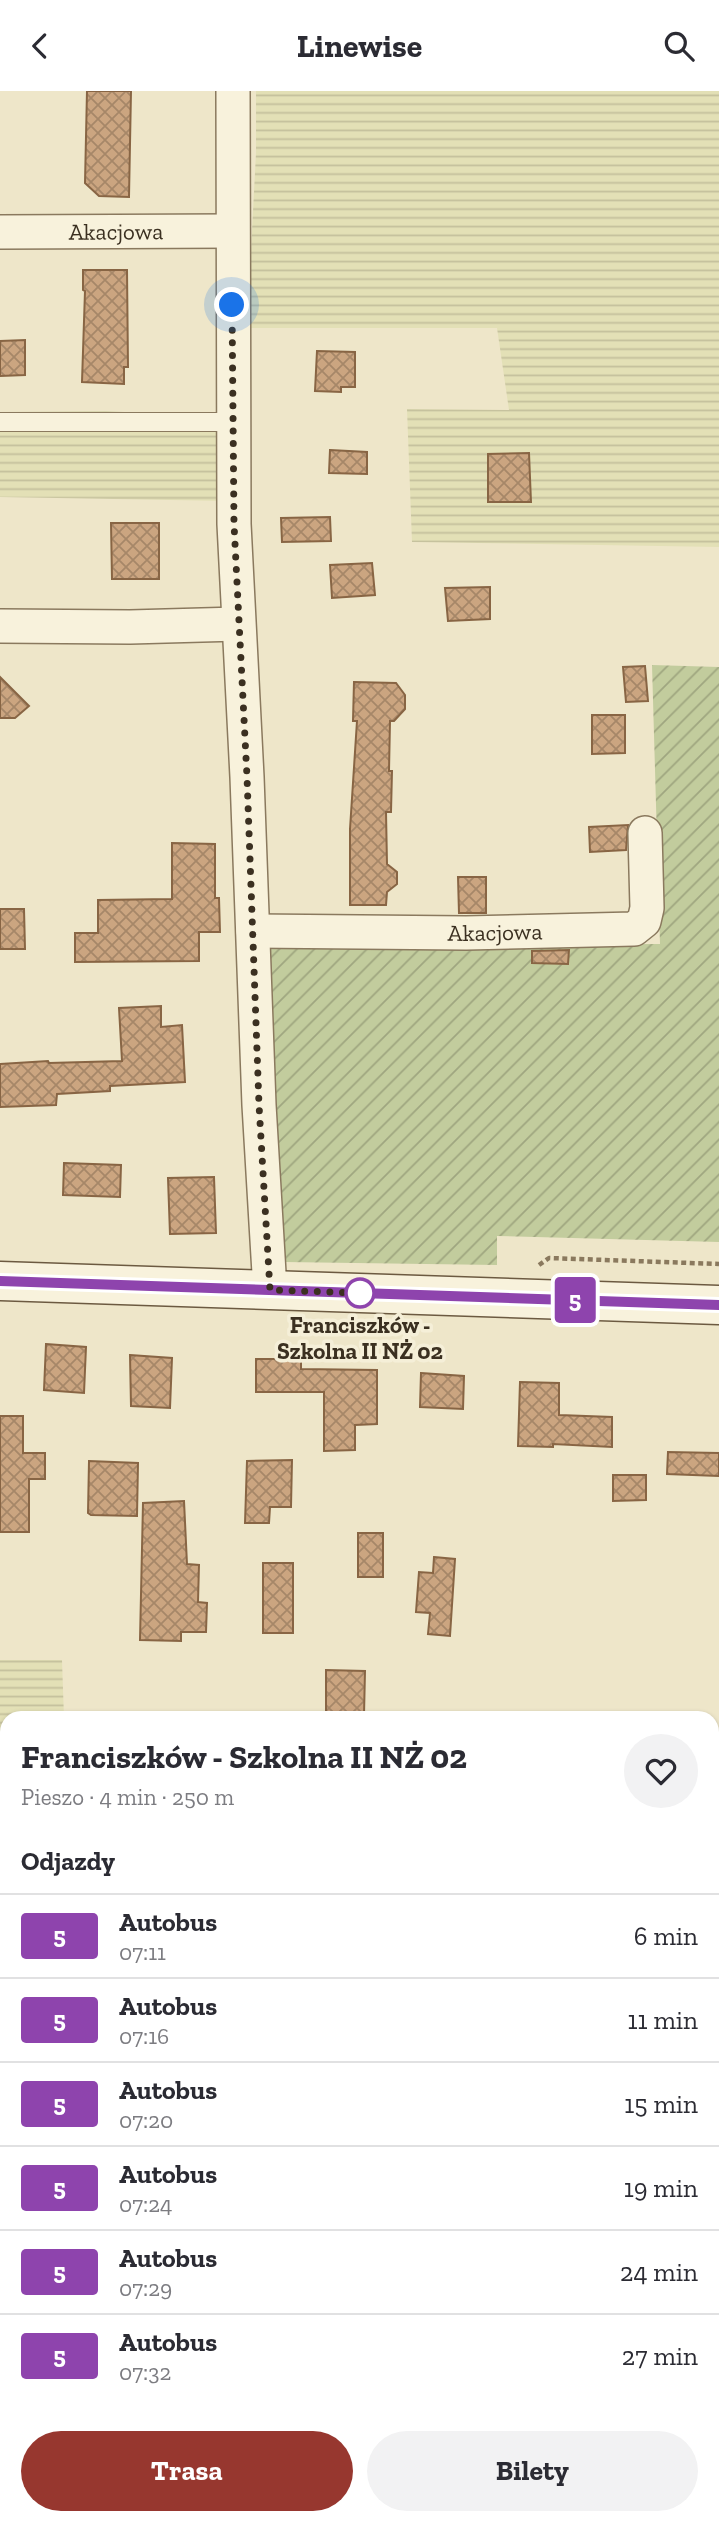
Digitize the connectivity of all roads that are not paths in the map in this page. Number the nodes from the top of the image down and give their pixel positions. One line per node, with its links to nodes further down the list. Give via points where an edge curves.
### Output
1 (233, 91): 2 (street)
2 (233, 231): 3 (street, Akacjowa); 5 (street)
3 (0, 232)
4 (0, 422): 5 (lane)
5 (233, 422): 6 (street)
6 (238, 624): 7 (street); 9 (street)
7 (0, 627)
8 (645, 833): 9 (street, Akacjowa, via 647,908 644,921 634,929)
9 (253, 931): 11 (street)
10 (0, 1281): 11 (street)
11 (270, 1290): 12 (street)
12 (719, 1304)

